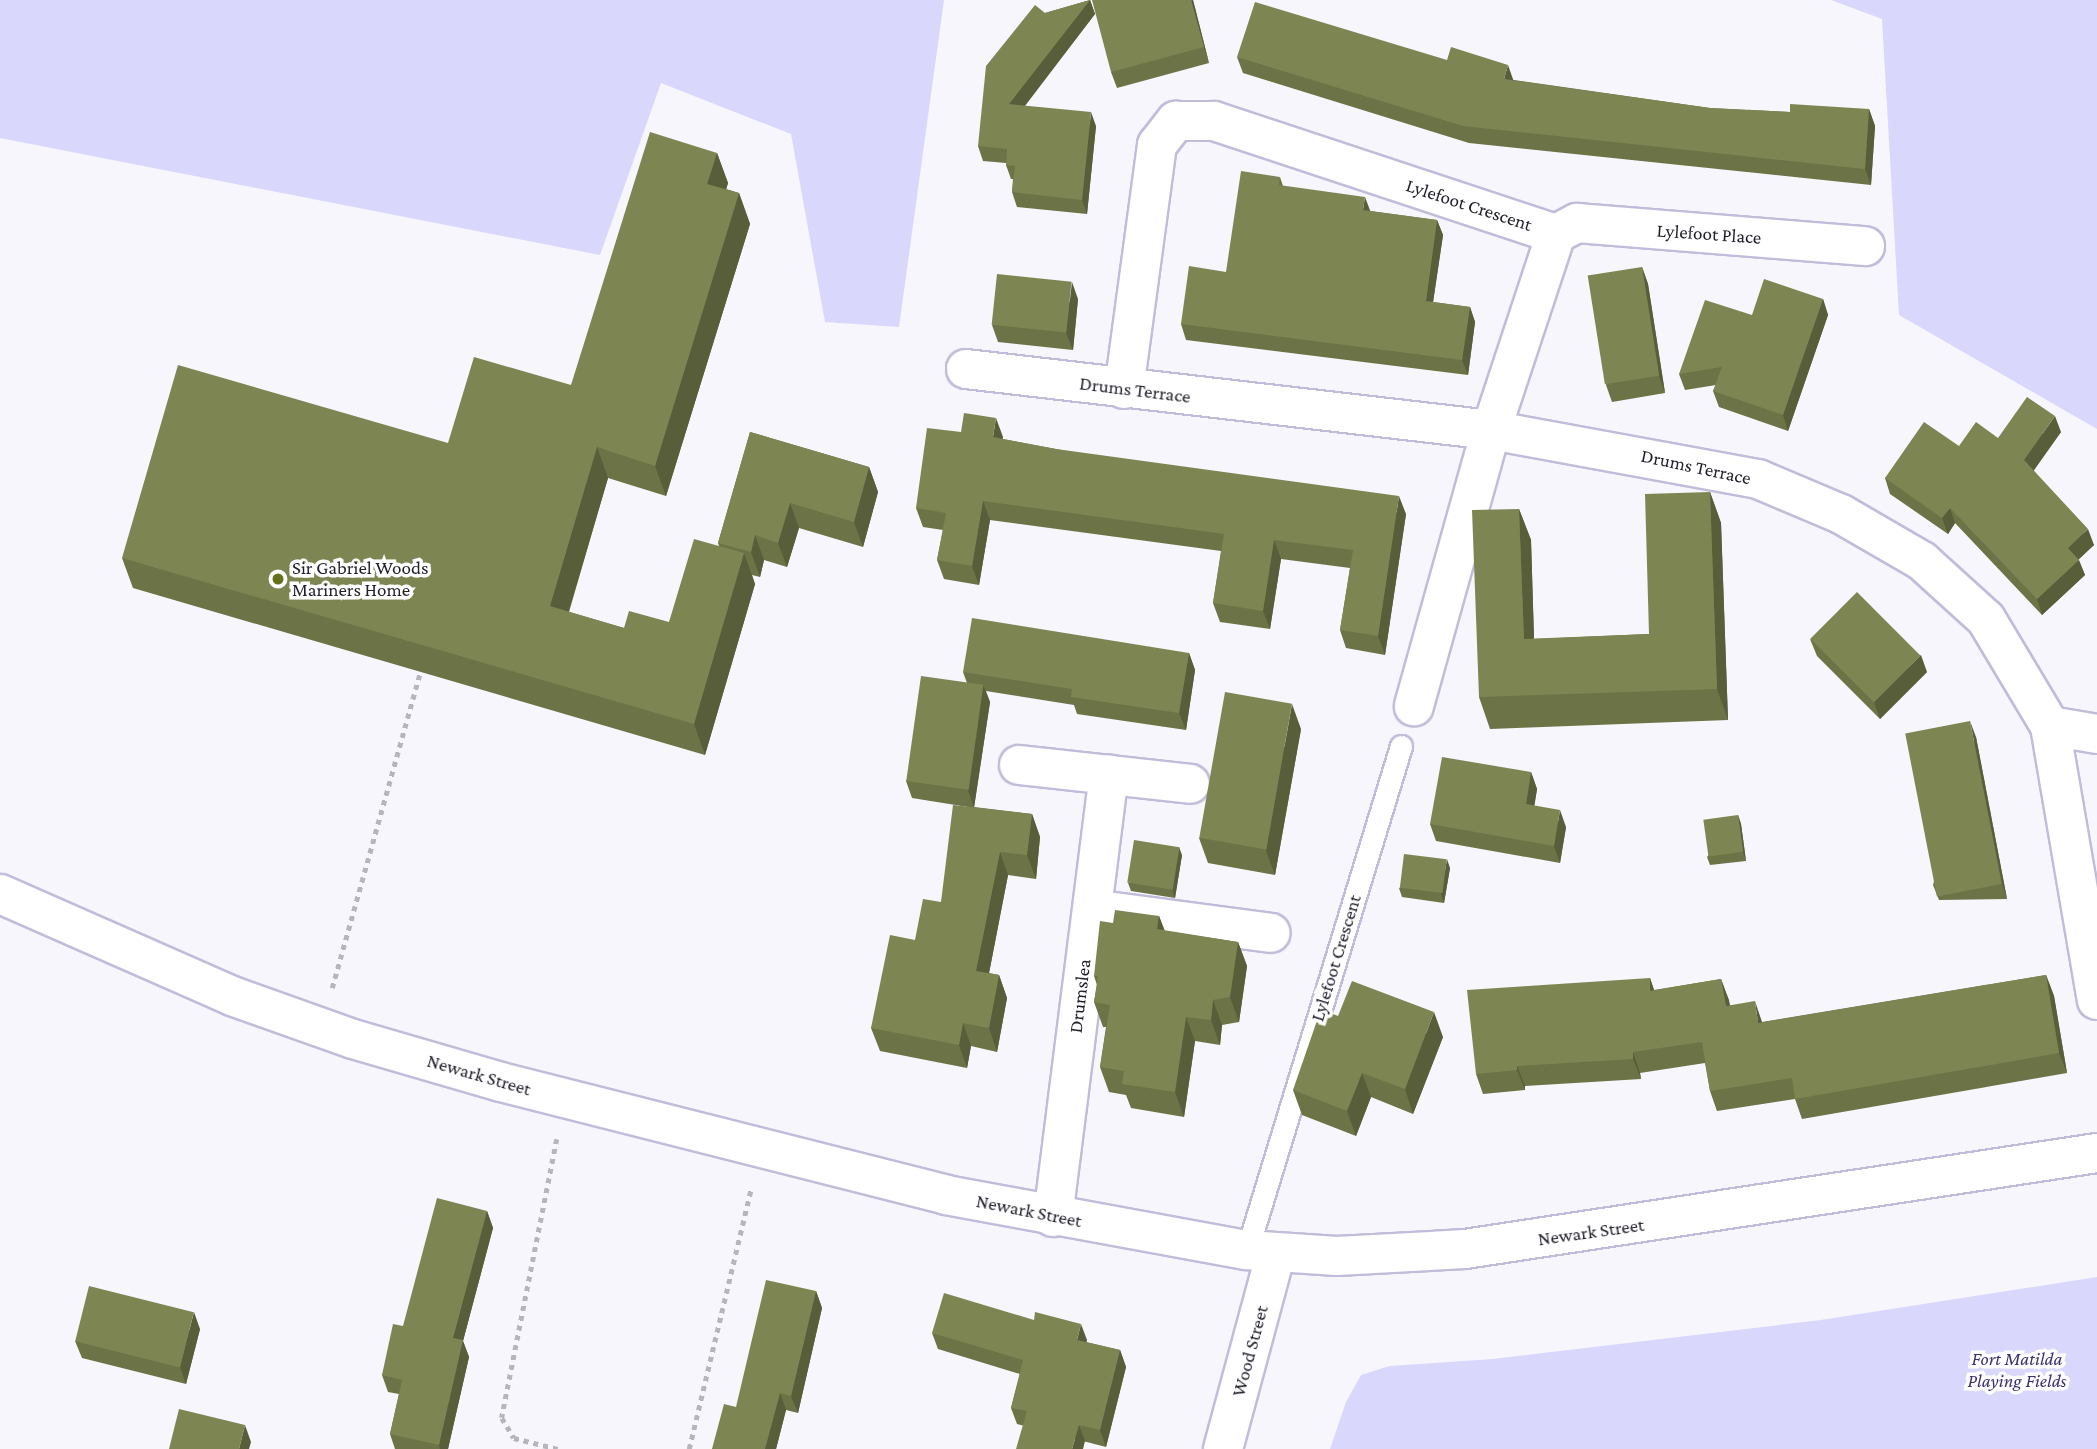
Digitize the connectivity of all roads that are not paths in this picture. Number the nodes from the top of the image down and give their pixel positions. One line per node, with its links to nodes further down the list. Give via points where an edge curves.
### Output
1 (1556, 234): 2 (street, Lylefoot Place, via 1577,223); 4 (street, Lylefoot Crescent, via 1214,121 1176,121 1157,145); 5 (street, Lylefoot Crescent)
2 (1865, 246)
3 (966, 369): 4 (street, Drums Terrace)
4 (1124, 389): 5 (street, Drums Terrace)
5 (1491, 430): 6 (street, Lylefoot Crescent); 7 (street, Drums Terrace, via 1758,479 1841,514 1922,561 1986,619)
6 (1414, 706)
7 (2050, 726): 8 (street); 16 (street, Drums Terrace)
8 (2097, 734)
9 (1401, 746): 19 (lane, Lylefoot Crescent)
10 (1019, 765): 11 (street)
11 (1109, 775): 12 (street); 14 (street, Drumslea)
12 (1190, 784)
13 (0, 894): 18 (street, Newark Street, via 232,996 320,1028 761,1150)
14 (1091, 908): 15 (street); 18 (street, Drumslea)
15 (1271, 933)
16 (2097, 1000)
17 (2097, 1153): 19 (street, Newark Street, via 1555,1239 1400,1255)
18 (1053, 1217): 19 (street, Newark Street)
19 (1261, 1251): 20 (street, Wood Street)
20 (1223, 1449)

